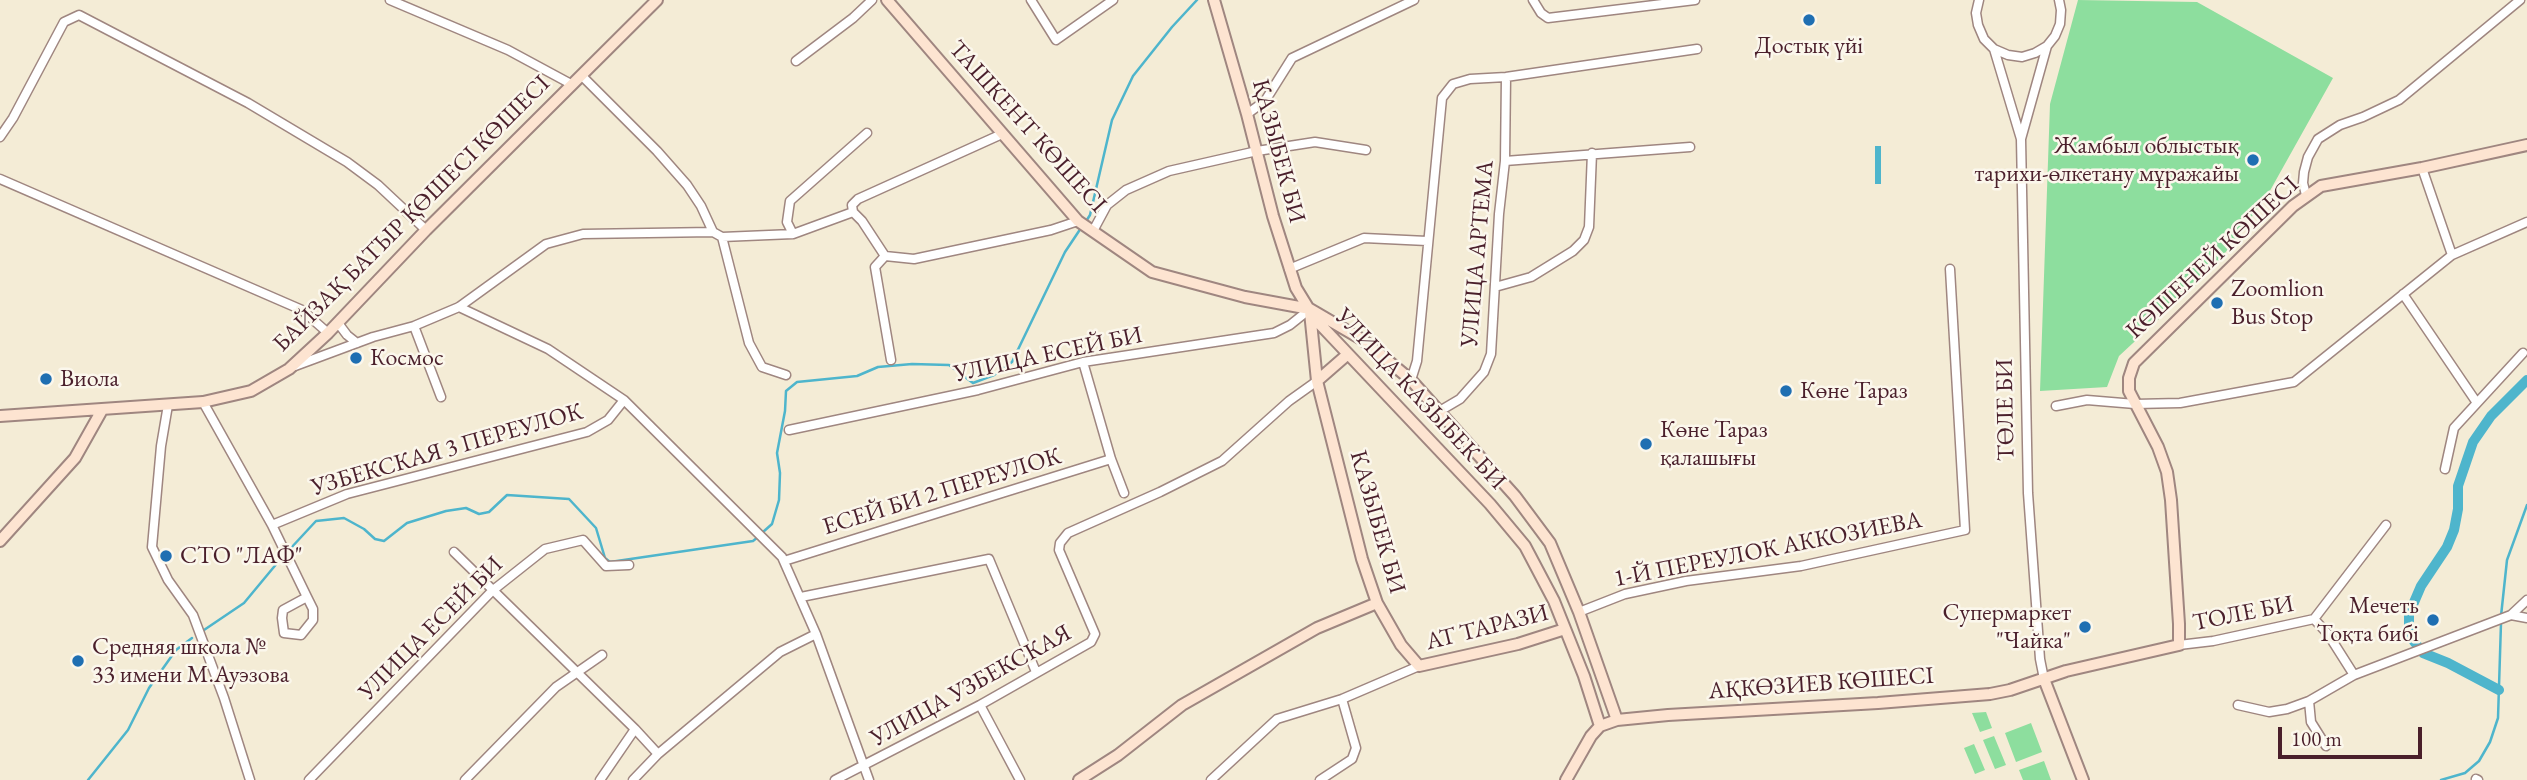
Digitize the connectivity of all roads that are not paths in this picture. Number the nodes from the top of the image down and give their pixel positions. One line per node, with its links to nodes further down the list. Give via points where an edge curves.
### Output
1 (390, 0): 20 (street, via 508,50)
2 (657, 0): 18 (main road, БАЙЗАҚ БАТЫР ҚӨШЕСІ КӨШЕСІ)
3 (872, 0): 17 (street)
4 (887, 0): 23 (main road, ТАШКЕНТ КӨШЕСІ)
5 (1031, 0): 6 (street, via 1056,40)
6 (1113, 0)
7 (1214, 0): 21 (main road, ҚАЗЫБЕК БИ)
8 (1414, 0): 21 (street, via 1292,58 1265,101)
9 (1533, 0): 10 (street, via 1548,19)
10 (1695, 0)
11 (1979, 0): 16 (street, ТӨЛЕ БИ, via 1978,25)
12 (2059, 0): 14 (street, ТӨЛЕ БИ, via 2060,24)
13 (2520, 0): 34 (street, via 2399,100 2318,139 2304,172)
14 (2047, 47): 16 (street, via 2022,57); 25 (street, ТӨЛЕ БИ)
15 (1697, 49): 19 (street)
16 (1994, 49): 25 (street, ТӨЛЕ БИ)
17 (796, 61)
18 (581, 75): 20 (main road, БАЙЗАҚ БАТЫР ҚӨШЕСІ КӨШЕСІ); 40 (street, via 657,150 701,206)
19 (1506, 76): 31 (street, УЛИЦА АРТЕМА); 43 (street, via 1453,84 1443,98)
20 (571, 84): 38 (main road, БАЙЗАҚ БАТЫР ҚӨШЕСІ КӨШЕСІ)
21 (1247, 114): 29 (main road, ҚАЗЫБЕК БИ)
22 (867, 133): 41 (street, via 790,201 787,222)
23 (1002, 134): 35 (street, via 858,199); 36 (main road, ТАШКЕНТ КӨШЕСІ)
24 (0, 137): 38 (street, via 64,22 79,15 248,103 347,162)
25 (2021, 139): 103 (street, ТӨЛЕ БИ, via 2028,493)
26 (2527, 145): 32 (main road, КӨШЕНЕЙ КӨШЕСІ)
27 (1690, 147): 30 (street)
28 (1366, 150): 29 (street, via 1315,142)
29 (1257, 151): 39 (street, via 1169,171 1126,190 1107,205); 46 (main road, ҚАЗЫБЕК БИ)
30 (1592, 153): 31 (street); 48 (street, via 1589,227 1584,240 1531,277)
31 (1505, 161): 48 (street, УЛИЦА АРТЕМА)
32 (2422, 168): 34 (main road, КӨШЕНЕЙ КӨШЕСІ, via 2339,181); 44 (street)
33 (0, 179): 54 (street, via 302,310)
34 (2306, 195): 68 (main road, КӨШЕНЕЙ КӨШЕСІ, via 2134,363 2129,379)
35 (853, 212): 41 (street); 45 (street)
36 (1078, 221): 39 (main road, ТАШКЕНТ КӨШЕСІ); 45 (street, via 914,259)
37 (2527, 222): 44 (street)
38 (426, 230): 52 (main road, БАЙЗАҚ БАТЫР ҚӨШЕСІ КӨШЕСІ)
39 (1093, 231): 51 (main road, ТАШКЕНТ КӨШЕСІ, via 1152,272)
40 (713, 232): 42 (street); 50 (street, via 583,234 546,244)
41 (793, 234): 42 (street)
42 (722, 237): 61 (street, via 749,343 762,367)
43 (1427, 241): 46 (street, via 1364,238); 63 (street, via 1417,361)
44 (2452, 254): 49 (street)
45 (885, 256): 58 (street, via 875,267)
46 (1289, 269): 51 (main road, ҚАЗЫБЕК БИ)
47 (1950, 269): 91 (street, 1-Й ПЕРЕУЛОК АККОЗИЕВА, via 1965,530 1801,566 1686,581 1625,594)
48 (1495, 287): 72 (street, УЛИЦА АРТЕМА, via 1494,339 1483,372 1460,399)
49 (2403, 294): 67 (street); 68 (street, via 2294,382 2180,403)
50 (459, 307): 53 (street); 65 (street, via 548,349)
51 (1310, 309): 57 (main road, УЛИЦА КАЗЫБЕК БИ); 59 (street, УЛИЦА ЕСЕЙ БИ, via 1274,333); 62 (main road, КАЗЫБЕК БИ); 63 (main road, УЛИЦА КАЗЫБЕК БИ, via 1363,340)
52 (338, 323): 54 (main road, БАЙЗАҚ БАТЫР ҚӨШЕСІ КӨШЕСІ); 55 (street)
53 (414, 326): 55 (street); 64 (street)
54 (328, 333): 60 (main road, БАЙЗАҚ БАТЫР ҚӨШЕСІ КӨШЕСІ)
55 (357, 342): 60 (street)
56 (2523, 353): 67 (street)
57 (1348, 354): 62 (main road); 79 (main road, УЛИЦА КАЗЫБЕК БИ)
58 (891, 359)
59 (1083, 362): 74 (street, УЛИЦА ЕСЕЙ БИ, via 978,390); 75 (street)
60 (289, 369): 66 (main road, БАЙЗАҚ БАТЫР ҚӨШЕСІ КӨШЕСІ, via 251,391)
61 (786, 375)
62 (1317, 380): 90 (main road, КАЗЫБЕК БИ); 100 (street, УЛИЦА УЗБЕКСКАЯ, via 1222,461 1068,533 1059,550 1094,639)
63 (1411, 380): 72 (main road, УЛИЦА КАЗЫБЕК БИ)
64 (441, 397)
65 (624, 400): 80 (street, УЗБЕКСКАЯ 3 ПЕРЕУЛОК, via 608,420 587,432 347,494); 84 (street)
66 (204, 402): 69 (main road, БАЙЗАҚ БАТЫР ҚӨШЕСІ КӨШЕСІ); 80 (street)
67 (2477, 403): 76 (street, via 2454,428)
68 (2135, 404): 70 (street, via 2087,400); 97 (main road, КӨШЕНЕЙ КӨШЕСІ, via 2167,472)
69 (168, 405): 71 (main road, БАЙЗАҚ БАТЫР ҚӨШЕСІ КӨШЕСІ); 114 (street, via 152,547 193,615)
70 (2056, 406)
71 (102, 410): 73 (main road, БАЙЗАҚ БАТЫР ҚӨШЕСІ КӨШЕСІ); 82 (main road, via 75,458)
72 (1438, 412): 77 (main road, УЛИЦА КАЗЫБЕК БИ)
73 (0, 416)
74 (789, 430)
75 (1111, 459): 78 (street); 84 (street, ЕСЕЙ БИ 2 ПЕРЕУЛОК)
76 (2445, 469)
77 (1508, 488): 79 (main road); 91 (main road, УЛИЦА КАЗЫБЕК БИ, via 1550,543)
78 (1124, 493)
79 (1490, 504): 95 (main road, УЛИЦА КАЗЫБЕК БИ, via 1525,546)
80 (272, 525): 87 (street)
81 (2386, 525): 94 (street)
82 (0, 541)
83 (454, 552): 86 (street)
84 (784, 561): 88 (street)
85 (629, 565): 86 (street, УЛИЦА ЕСЕЙ БИ, via 606,566 583,540 545,549)
86 (492, 591): 101 (street); 115 (street, УЛИЦА ЕСЕЙ БИ)
87 (307, 597): 87 (street, via 313,620 301,635 284,633 283,610)
88 (800, 597): 96 (street); 100 (street, via 989,559)
89 (2527, 600): 92 (street)
90 (1377, 603): 99 (main road, КАЗЫБЕК БИ); 122 (main road, via 1317,628 1182,705)
91 (1579, 612): 108 (main road, УЛИЦА КАЗЫБЕК БИ)
92 (2509, 616): 93 (street); 102 (street)
93 (2527, 618)
94 (2314, 619): 97 (street, ТОЛЕ БИ); 102 (street)
95 (1565, 629): 99 (main road, АТ ТАРАЗИ); 109 (main road, УЛИЦА КАЗЫБЕК БИ)
96 (816, 634): 112 (street, via 780,652); 113 (street)
97 (2179, 645): 103 (main road, АҚКӨЗИЕВ КӨШЕСІ)
98 (601, 654): 101 (street)
99 (1419, 666): 104 (street)
100 (1036, 672): 106 (street, УЛИЦА УЗБЕКСКАЯ)
101 (576, 673): 110 (street); 116 (street, via 556,687)
102 (2354, 675): 105 (street)
103 (2044, 679): 108 (main road, АҚКӨЗИЕВ КӨШЕСІ, via 1990,694); 126 (main road)
104 (1342, 699): 123 (street, via 1277,719); 124 (street, via 1356,748 1352,759)
105 (2309, 701): 107 (street, via 2269,712); 111 (street, via 2311,722)
106 (980, 705): 113 (street, УЛИЦА УЗБЕКСКАЯ); 121 (street)
107 (2238, 705)
108 (1618, 720): 109 (main road, АҚКӨЗИЕВ КӨШЕСІ)
109 (1600, 726): 125 (main road)
110 (635, 729): 112 (street); 117 (street)
111 (2326, 746)
112 (658, 754): 118 (street)
113 (863, 766): 119 (street, УЛИЦА УЗБЕКСКАЯ); 120 (street)
114 (250, 780)
115 (309, 780)
116 (465, 780)
117 (600, 780)
118 (633, 780)
119 (835, 780)
120 (869, 780)
121 (1020, 780)
122 (1079, 780)
123 (1210, 780)
124 (1320, 780)
125 (1566, 780)
126 (2083, 780)

